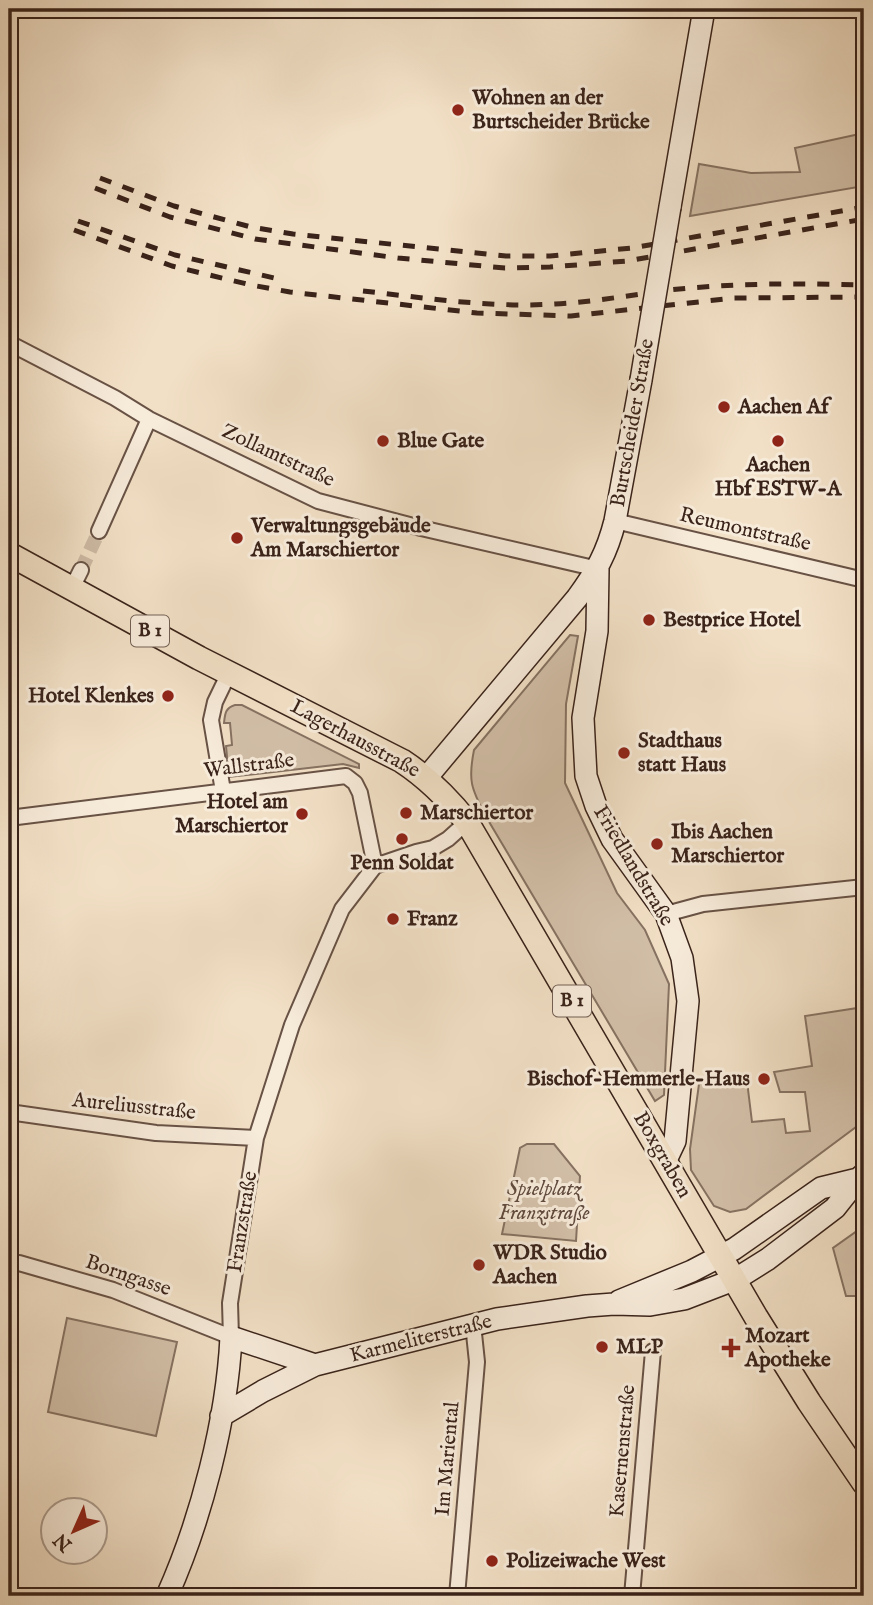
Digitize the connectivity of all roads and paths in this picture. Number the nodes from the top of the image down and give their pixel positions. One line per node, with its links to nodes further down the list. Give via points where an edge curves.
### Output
1 (704, 9): 4 (main road, Burtscheider Straße, bridge)
2 (9, 343): 3 (street, Zollamtstraße)
3 (149, 419): 5 (street); 7 (street, Zollamtstraße, via 318,501)
4 (615, 522): 7 (main road, Burtscheider Straße); 8 (street, Reumontstraße)
5 (99, 531)
6 (9, 554): 9 (main road, Lagerhausstraße / B 1, via 77,579)
7 (598, 569): 10 (main road, Burtscheider Straße); 16 (main road, Friedlandstraße, via 597,631 583,718 586,776 612,839)
8 (864, 580)
9 (229, 673): 10 (main road, Lagerhausstraße / B 1); 11 (street, via 211,720)
10 (427, 777): 13 (main road, Lagerhausstraße / B 1)
11 (223, 791): 12 (street, Wallstraße); 14 (street, Wallstraße, via 346,776 360,793)
12 (9, 818)
13 (467, 822): 14 (street, via 433,848); 19 (main road, Boxgraben / B 1)
14 (375, 866): 18 (street, Franzstraße, via 342,909 292,1025)
15 (864, 887): 16 (street, via 703,905)
16 (666, 914): 19 (main road, Friedlandstraße, via 682,958 688,1001 675,1141)
17 (9, 1112): 18 (street, Aureliusstraße, via 156,1133)
18 (256, 1138): 26 (street, Franzstraße, via 230,1303)
19 (666, 1160): 21 (main road, Boxgraben / B 1)
20 (861, 1176): 21 (main road, Karmeliterstraße, via 821,1188); 23 (main road, Karmeliterstraße, via 835,1208)
21 (722, 1256): 23 (main road, Boxgraben / B 1); 24 (main road, Karmeliterstraße)
22 (9, 1263): 26 (street, Borngasse, via 113,1290)
23 (736, 1279): 24 (main road, Karmeliterstraße, via 684,1299 650,1305); 30 (main road, Boxgraben / B 1, via 809,1402)
24 (614, 1304): 25 (main road, Karmeliterstraße)
25 (473, 1324): 28 (main road, Karmeliterstraße); 32 (street, Im Mariental, via 477,1362)
26 (232, 1337): 28 (main road); 29 (main road, Franzstraße)
27 (653, 1351): 33 (street, Kasernenstraße)
28 (315, 1365): 29 (main road, Karmeliterstraße)
29 (221, 1416): 31 (main road, Franzstraße, via 195,1520)
30 (864, 1483)
31 (167, 1596)
32 (457, 1596)
33 (632, 1596)

